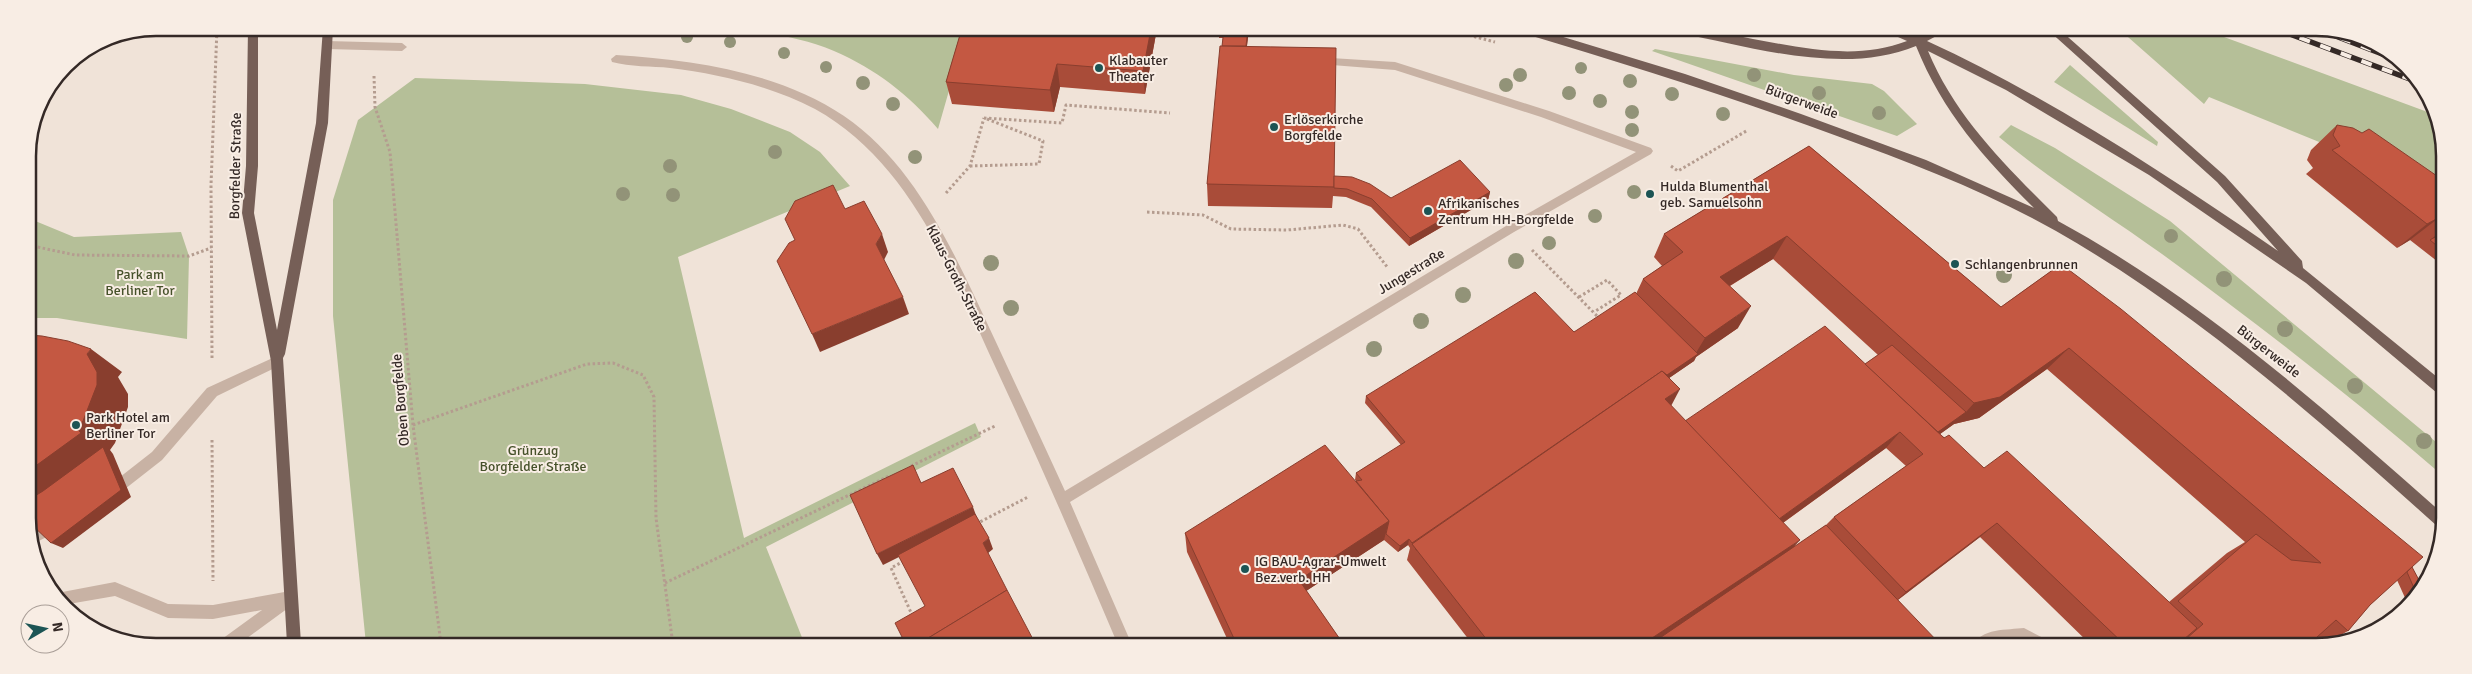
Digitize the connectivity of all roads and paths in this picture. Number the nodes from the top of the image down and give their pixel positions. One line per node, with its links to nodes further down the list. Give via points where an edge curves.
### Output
1 (1549, 36): 16 (main road, Bürgerweide, via 1638,62)
2 (1720, 36): 10 (main road, via 1847,55 1888,52)
3 (1908, 36): 10 (main road)
4 (1917, 36): 10 (main road, Bürgerweide)
5 (1927, 36): 10 (main road)
6 (2060, 36): 25 (main road, via 2221,179)
7 (217, 37): 24 (path)
8 (253, 37): 30 (main road, Borgfelder Straße, via 252,166 248,213)
9 (327, 37): 11 (main road, Borgfelder Straße)
10 (1919, 41): 21 (main road, Bürgerweide, via 1934,77 1962,122); 25 (main road, via 2010,87 2153,172)
11 (327, 45): 12 (street); 30 (main road, Borgfelder Straße, via 322,123)
12 (402, 47)
13 (616, 59): 33 (street, Klaus-Groth-Straße, via 679,64 772,87 804,99 839,119 866,140 902,180 939,236)
14 (1306, 59): 19 (street, via 1395,66)
15 (375, 107): 34 (path, Oben Borgfelde, via 390,152)
16 (1774, 108): 19 (path, via 1762,122 1678,171); 21 (main road, Bürgerweide, via 1915,160)
17 (1170, 113): 18 (path, via 1066,105 1062,123)
18 (984, 118): 18 (path, via 970,166 1039,164 1042,141)
19 (1648, 151): 22 (street, Jungestraße)
20 (1147, 212): 26 (path, via 1203,215 1232,229 1287,230 1343,225 1358,229)
21 (2060, 228): 41 (main road, Bürgerweide, via 2137,276 2238,346 2324,416)
22 (1510, 229): 26 (street, Jungestraße); 27 (path)
23 (37, 247): 24 (path, via 75,255 189,256)
24 (211, 248): 32 (path)
25 (2310, 279): 31 (main road)
26 (1405, 292): 39 (street, Jungestraße)
27 (1579, 297): 28 (path); 28 (path, via 1607,280 1621,295)
28 (1594, 312): 29 (path)
29 (1601, 320)
30 (277, 361): 32 (street); 47 (main road, Borgfelder Straße)
31 (2436, 384)
32 (212, 392): 38 (street, via 157,456); 48 (path)
33 (1023, 412): 35 (path); 37 (street, Klaus-Groth-Straße)
34 (413, 425): 45 (path, via 587,364 613,362 643,375 654,397 656,518); 54 (path, Oben Borgfelde)
35 (908, 467)
36 (891, 475): 45 (path)
37 (1056, 483): 39 (street, Klaus-Groth-Straße); 42 (path)
38 (101, 498)
39 (1063, 499): 56 (street, Klaus-Groth-Straße)
40 (70, 517): 43 (street)
41 (2436, 517)
42 (971, 526)
43 (38, 534)
44 (907, 560): 49 (path, via 890,568)
45 (664, 583): 55 (path)
46 (67, 598): 48 (street, via 115,589 168,611)
47 (290, 598): 48 (street); 52 (street); 53 (main road, Borgfelder Straße)
48 (213, 612)
49 (914, 620)
50 (2006, 637): 51 (street)
51 (2028, 637)
52 (235, 638)
53 (293, 638)
54 (440, 638)
55 (672, 638)
56 (1122, 638)

